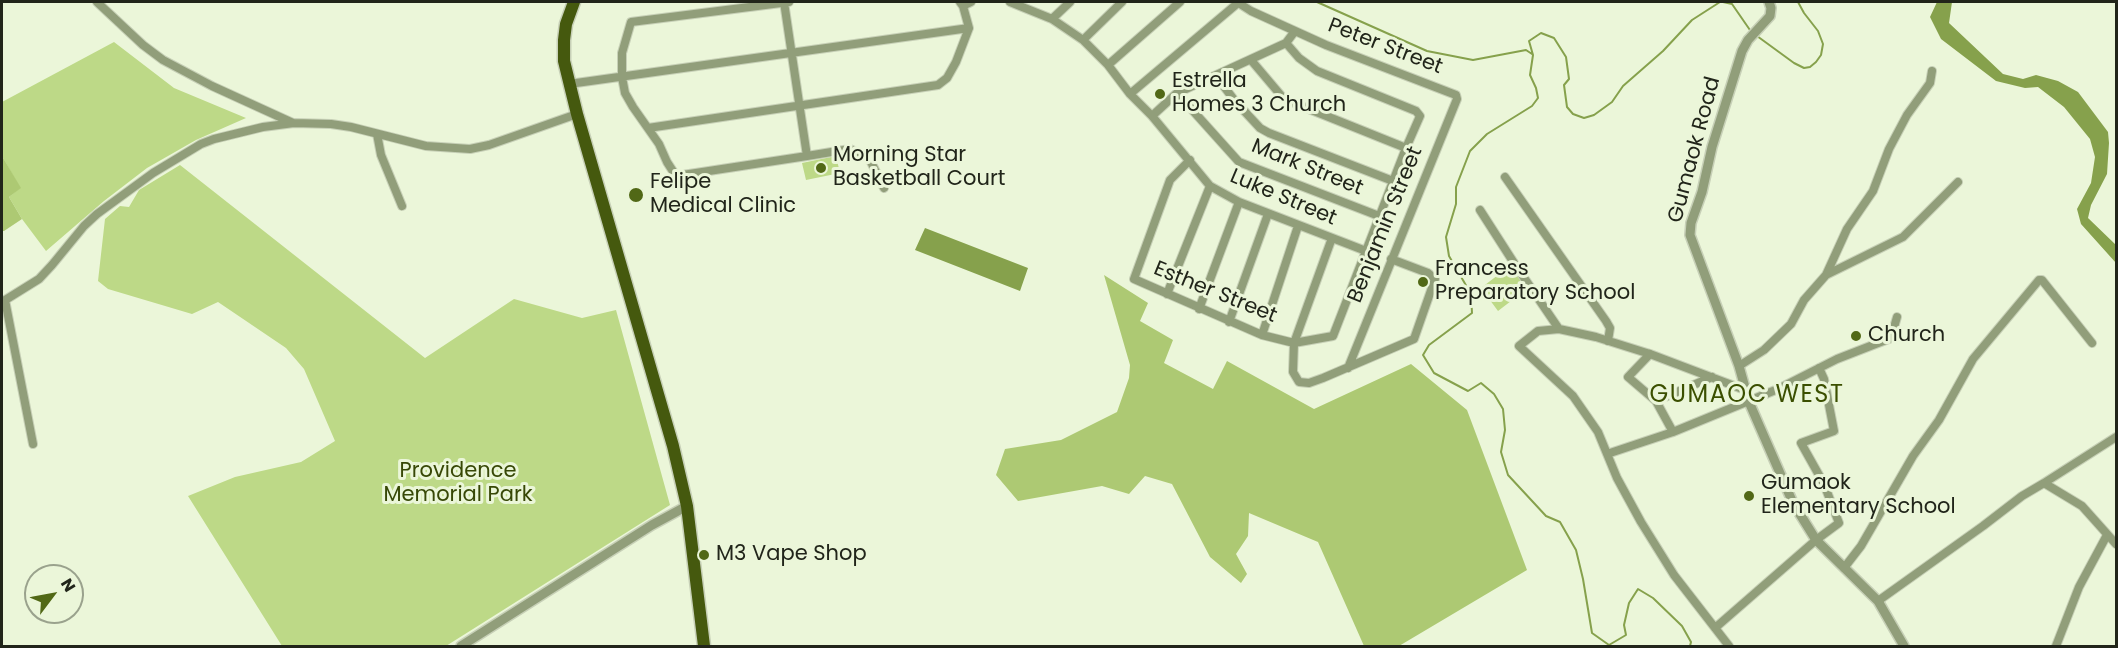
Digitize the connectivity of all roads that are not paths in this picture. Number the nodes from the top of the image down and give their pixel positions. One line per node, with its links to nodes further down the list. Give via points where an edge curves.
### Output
1 (97, 2): 32 (street, via 163,60)
2 (574, 2): 25 (main road, via 564,40)
3 (784, 2): 4 (street); 13 (street); 19 (street)
4 (789, 2)
5 (971, 2): 12 (street)
6 (1013, 2): 14 (street, Luke Street)
7 (1070, 2): 14 (street)
8 (1122, 2): 17 (street)
9 (1180, 2): 21 (street)
10 (1237, 2): 16 (street, Peter Street); 27 (street)
11 (1768, 2): 64 (street, Gumaok Road, via 1770,16 1742,51 1690,235)
12 (961, 4): 15 (street)
13 (736, 5): 24 (street, via 631,22 622,53)
14 (1052, 19): 17 (street, Luke Street)
15 (969, 28): 19 (street); 29 (street, via 956,62 938,85)
16 (1295, 31): 18 (street); 28 (street, Peter Street)
17 (1083, 40): 21 (street, Luke Street)
18 (1286, 43): 20 (street); 35 (street, via 1317,71 1416,111 1420,116)
19 (791, 53): 24 (street); 29 (street)
20 (1251, 60): 23 (street); 35 (street, via 1284,99)
21 (1108, 65): 27 (street, Luke Street)
22 (1932, 71): 52 (street, via 1930,83 1889,149 1881,174 1847,229)
23 (1216, 76): 26 (street); 39 (street, via 1260,128)
24 (622, 77): 25 (street); 33 (street, via 629,100)
25 (569, 84): 30 (main road)
26 (1177, 93): 31 (street); 47 (street, Mark Street, via 1239,162)
27 (1130, 94): 31 (street, Luke Street)
28 (1456, 95): 51 (street, Benjamin Street)
29 (800, 105): 33 (street); 36 (street)
30 (577, 114): 34 (street, via 470,149 426,146); 76 (main road, via 664,412)
31 (1152, 116): 37 (street, Luke Street)
32 (294, 123): 34 (street, via 341,125); 54 (street, via 248,129 214,139 153,173 84,226 39,279)
33 (648, 128): 36 (street, via 676,176)
34 (377, 134): 44 (street, via 381,155)
35 (1406, 148): 39 (street)
36 (807, 156): 42 (street, via 850,149 869,158)
37 (1190, 160): 41 (street, Luke Street); 53 (street, Esther Street, via 1170,180 1134,279)
38 (1504, 177): 60 (street, via 1610,328)
39 (1393, 182): 47 (street)
40 (1958, 182): 52 (street, via 1903,237)
41 (1210, 186): 43 (street, Luke Street); 53 (street)
42 (884, 188)
43 (1239, 202): 46 (street, Luke Street); 55 (street)
44 (402, 206)
45 (1480, 210): 58 (street)
46 (1268, 214): 48 (street, Luke Street); 57 (street)
47 (1379, 216): 50 (street)
48 (1298, 226): 49 (street, Luke Street); 59 (street)
49 (1332, 238): 50 (street, Luke Street); 61 (street)
50 (1366, 251): 61 (street, Esther Street, via 1333,336)
51 (1391, 259): 65 (street, Benjamin Street); 65 (street, via 1435,279 1414,339)
52 (1826, 274): 64 (street, via 1804,300 1791,324 1764,350)
53 (1167, 294): 55 (street, Esther Street)
54 (3, 301): 73 (street)
55 (1199, 309): 57 (street, Esther Street)
56 (1897, 317): 66 (street, via 1891,338)
57 (1229, 322): 59 (street, Esther Street)
58 (1559, 329): 60 (street); 74 (street, via 1538,331 1519,346 1573,396 1598,432)
59 (1262, 335): 61 (street, Esther Street)
60 (1608, 341): 63 (street)
61 (1294, 343): 65 (street, via 1293,372 1299,382 1308,383)
62 (2092, 344): 80 (street, via 2039,280 1975,357)
63 (1650, 354): 67 (street); 69 (street, via 1628,377)
64 (1739, 366): 68 (street, Gumaok Road)
65 (1347, 368)
66 (1819, 368): 70 (street); 78 (street, via 1834,431 1801,443 1824,484 1839,523)
67 (1712, 377): 68 (street); 69 (street)
68 (1745, 390): 70 (street, Gumaok Road)
69 (1656, 400): 71 (street)
70 (1749, 402): 71 (street); 78 (street, Gumaok Road, via 1793,503)
71 (1673, 432): 74 (street)
72 (2116, 437): 75 (street)
73 (33, 444)
74 (1607, 454): 82 (street, via 1641,522 1674,575)
75 (2044, 483): 77 (street, via 2082,506); 81 (street)
76 (687, 506): 83 (street); 84 (main road)
77 (2107, 535): 79 (street); 87 (street, via 2079,587)
78 (1816, 540): 80 (street, Gumaok Road); 82 (street)
79 (2116, 544)
80 (1844, 568): 81 (street, Gumaok Road)
81 (1878, 602): 86 (street, Gumaok Road)
82 (1715, 628): 85 (street)
83 (461, 646)
84 (704, 646)
85 (1729, 646)
86 (1904, 646)
87 (2056, 646)

